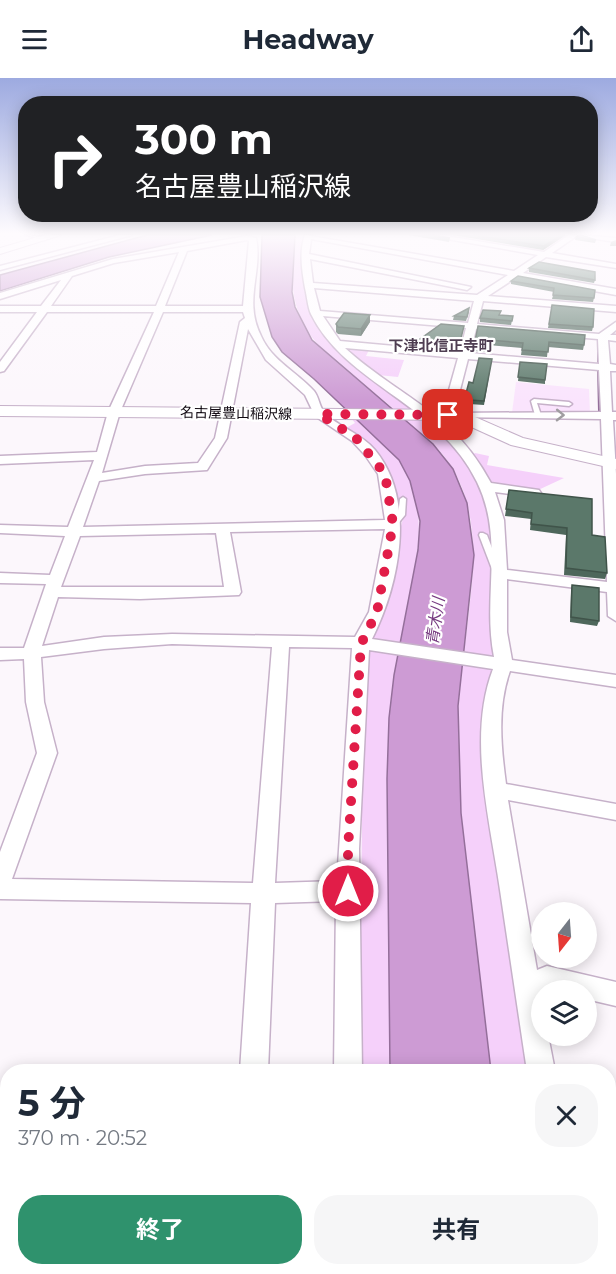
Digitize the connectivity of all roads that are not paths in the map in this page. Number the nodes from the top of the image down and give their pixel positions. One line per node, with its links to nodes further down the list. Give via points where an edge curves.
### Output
1 (16, 291): 9 (street)
2 (56, 291): 12 (street)
3 (167, 291): 13 (street)
4 (250, 291): 16 (street)
5 (309, 291): 15 (street)
6 (386, 291): 10 (street)
7 (483, 291): 8 (street)
8 (489, 292): 10 (street)
9 (0, 296)
10 (479, 298): 14 (street); 18 (street)
11 (0, 309): 12 (street)
12 (42, 309): 13 (street); 23 (street)
13 (159, 309): 16 (street); 26 (street)
14 (616, 309)
15 (315, 313): 18 (street); 20 (street)
16 (248, 314): 27 (street); 28 (street, via 256,337 270,358 310,394)
17 (616, 325): 19 (street)
18 (471, 326): 19 (street); 21 (street)
19 (609, 337): 22 (street)
20 (334, 344): 21 (street); 29 (street, via 398,394)
21 (462, 355): 22 (street); 29 (street)
22 (610, 368): 31 (street)
23 (0, 369)
24 (569, 404): 30 (lane, via 534,401)
25 (0, 411): 26 (main road, 名古屋豊山稲沢線)
26 (114, 412): 27 (main road, 名古屋豊山稲沢線); 32 (street)
27 (227, 413): 28 (main road, 名古屋豊山稲沢線); 35 (street, via 221,438 202,467)
28 (324, 414): 29 (main road, 名古屋豊山稲沢線); 40 (street, via 356,438 385,474)
29 (441, 415): 30 (street); 34 (main road, 名古屋豊山稲沢線, via 524,445); 36 (street)
30 (538, 415): 31 (street, one-way to 31)
31 (611, 416): 34 (street)
32 (102, 456): 33 (street); 35 (street)
33 (0, 460)
34 (613, 463): 39 (street)
35 (94, 478): 43 (street)
36 (487, 488): 37 (street); 45 (street, via 499,532)
37 (544, 494)
38 (403, 499): 40 (lane, via 401,515)
39 (609, 502): 48 (street)
40 (393, 524): 41 (street); 51 (street, via 377,612)
41 (222, 528): 43 (street); 47 (street, via 233,592 140,594)
42 (0, 529): 43 (street)
43 (74, 532): 47 (street)
44 (483, 535): 45 (lane)
45 (498, 573): 48 (street); 54 (street)
46 (0, 578): 47 (street)
47 (53, 586): 52 (street)
48 (615, 588): 49 (street)
49 (616, 616)
50 (281, 643): 51 (street); 52 (street, via 172,639); 61 (street)
51 (365, 644): 54 (street); 60 (street)
52 (32, 653): 53 (street); 58 (street, via 35,702 47,753)
53 (0, 654)
54 (499, 663): 55 (street); 56 (street, via 491,718)
55 (616, 681)
56 (496, 790): 57 (street); 62 (street)
57 (616, 812)
58 (0, 882)
59 (0, 889): 61 (street)
60 (348, 891): 61 (street); 65 (street)
61 (263, 892): 64 (street)
62 (527, 986): 63 (street, via 547,978); 66 (street)
63 (616, 994)
64 (254, 1064)
65 (348, 1064)
66 (540, 1064)

